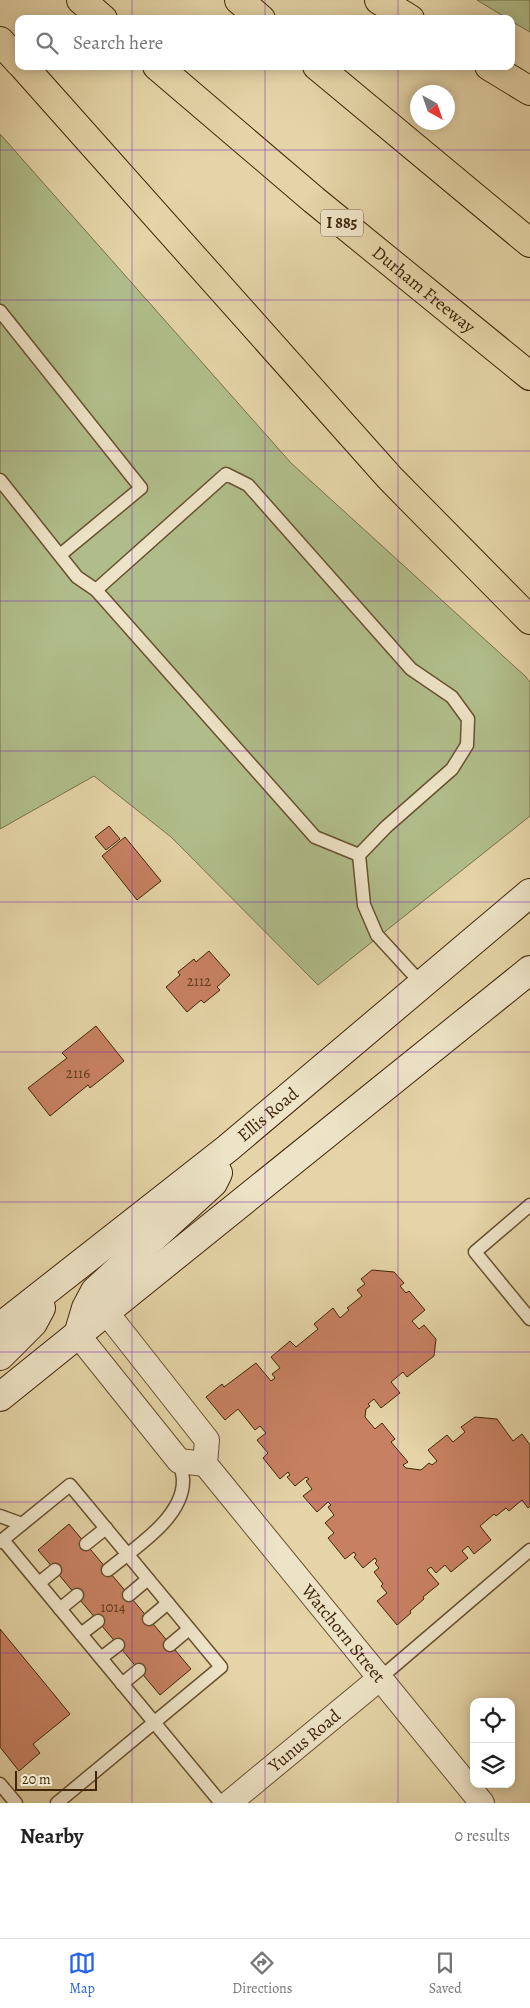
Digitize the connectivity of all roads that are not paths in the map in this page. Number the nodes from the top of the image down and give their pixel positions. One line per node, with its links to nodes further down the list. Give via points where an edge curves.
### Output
1 (81, 0): 4 (highway)
2 (239, 0): 5 (highway)
3 (379, 0): 6 (highway)
4 (98, 15)
5 (256, 15)
6 (403, 15)
7 (0, 41): 8 (highway)
8 (15, 58)
9 (26, 70): 20 (highway, via 390,478)
10 (162, 70): 16 (highway, Durham Freeway / I 885, via 329,213)
11 (322, 70): 14 (highway)
12 (495, 70): 13 (highway)
13 (530, 91)
14 (530, 243)
15 (0, 311): 18 (lane, via 141,488)
16 (530, 376)
17 (0, 480): 18 (lane)
18 (60, 555): 19 (lane, via 77,577)
19 (96, 590): 21 (lane, via 314,837); 21 (lane, via 226,474 248,485 411,669 452,697 468,719 467,745 452,769)
20 (530, 620)
21 (358, 855): 24 (lane, via 364,905 377,935)
22 (530, 893): 24 (main road, Ellis Road)
23 (530, 970): 29 (main road)
24 (422, 984): 25 (main road, Ellis Road)
25 (228, 1148): 27 (main road, Ellis Road); 31 (main road, via 213,1183 94,1291)
26 (530, 1205): 28 (lane, via 475,1252)
27 (56, 1282): 30 (main road, Ellis Road); 32 (main road, via 33,1323)
28 (528, 1311)
29 (106, 1312): 31 (main road); 35 (street, via 207,1440)
30 (0, 1327)
31 (78, 1335): 33 (main road); 34 (street)
32 (0, 1356)
33 (0, 1397)
34 (179, 1461): 35 (street); 42 (lane, via 183,1481 173,1512)
35 (204, 1464): 59 (street, Watchorn Street)
36 (0, 1516): 37 (lane)
37 (22, 1524): 38 (lane, via 70,1485); 39 (lane)
38 (106, 1528): 40 (lane); 42 (lane)
39 (2, 1541): 46 (lane)
40 (86, 1544)
41 (530, 1550): 59 (lane)
42 (127, 1554): 44 (lane); 45 (lane)
43 (55, 1570): 46 (lane)
44 (108, 1570)
45 (148, 1579): 47 (lane); 49 (lane)
46 (39, 1583): 50 (lane)
47 (129, 1595)
48 (76, 1596): 50 (lane)
49 (168, 1603): 51 (lane); 53 (lane)
50 (60, 1609): 54 (lane)
51 (149, 1619)
52 (98, 1621): 54 (lane)
53 (189, 1629): 56 (lane); 61 (lane, via 221,1667)
54 (81, 1634): 57 (lane)
55 (118, 1645): 57 (lane)
56 (170, 1645)
57 (101, 1658): 60 (lane)
58 (139, 1670): 60 (lane)
59 (379, 1679): 66 (street, Yunus Road); 67 (street, Watchorn Street)
60 (122, 1684): 61 (lane)
61 (154, 1723): 64 (lane); 65 (lane)
62 (0, 1784): 63 (lane)
63 (16, 1803)
64 (57, 1803)
65 (221, 1803)
66 (229, 1803)
67 (482, 1803)

